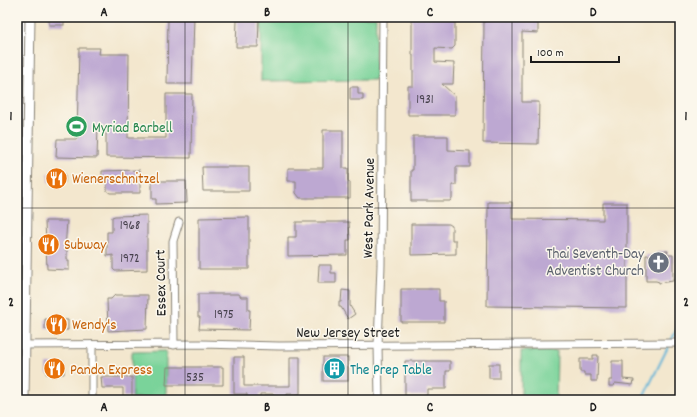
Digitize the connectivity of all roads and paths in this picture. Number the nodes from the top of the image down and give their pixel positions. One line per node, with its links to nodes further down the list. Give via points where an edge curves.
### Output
1 (20, 17): 4 (main road)
2 (30, 17): 5 (main road)
3 (383, 17): 12 (street, West Park Avenue)
4 (18, 107): 5 (main road, via 24,124); 6 (main road)
5 (28, 126): 9 (main road)
6 (17, 192)
7 (179, 222): 11 (street, Essex Court, via 173,241)
8 (680, 343): 12 (street, New Jersey Street)
9 (21, 345): 10 (street, New Jersey Street); 13 (main road)
10 (92, 345): 11 (street, New Jersey Street); 14 (street)
11 (174, 345): 12 (street, New Jersey Street)
12 (378, 345): 15 (street, West Park Avenue)
13 (24, 400)
14 (92, 400)
15 (379, 400)

